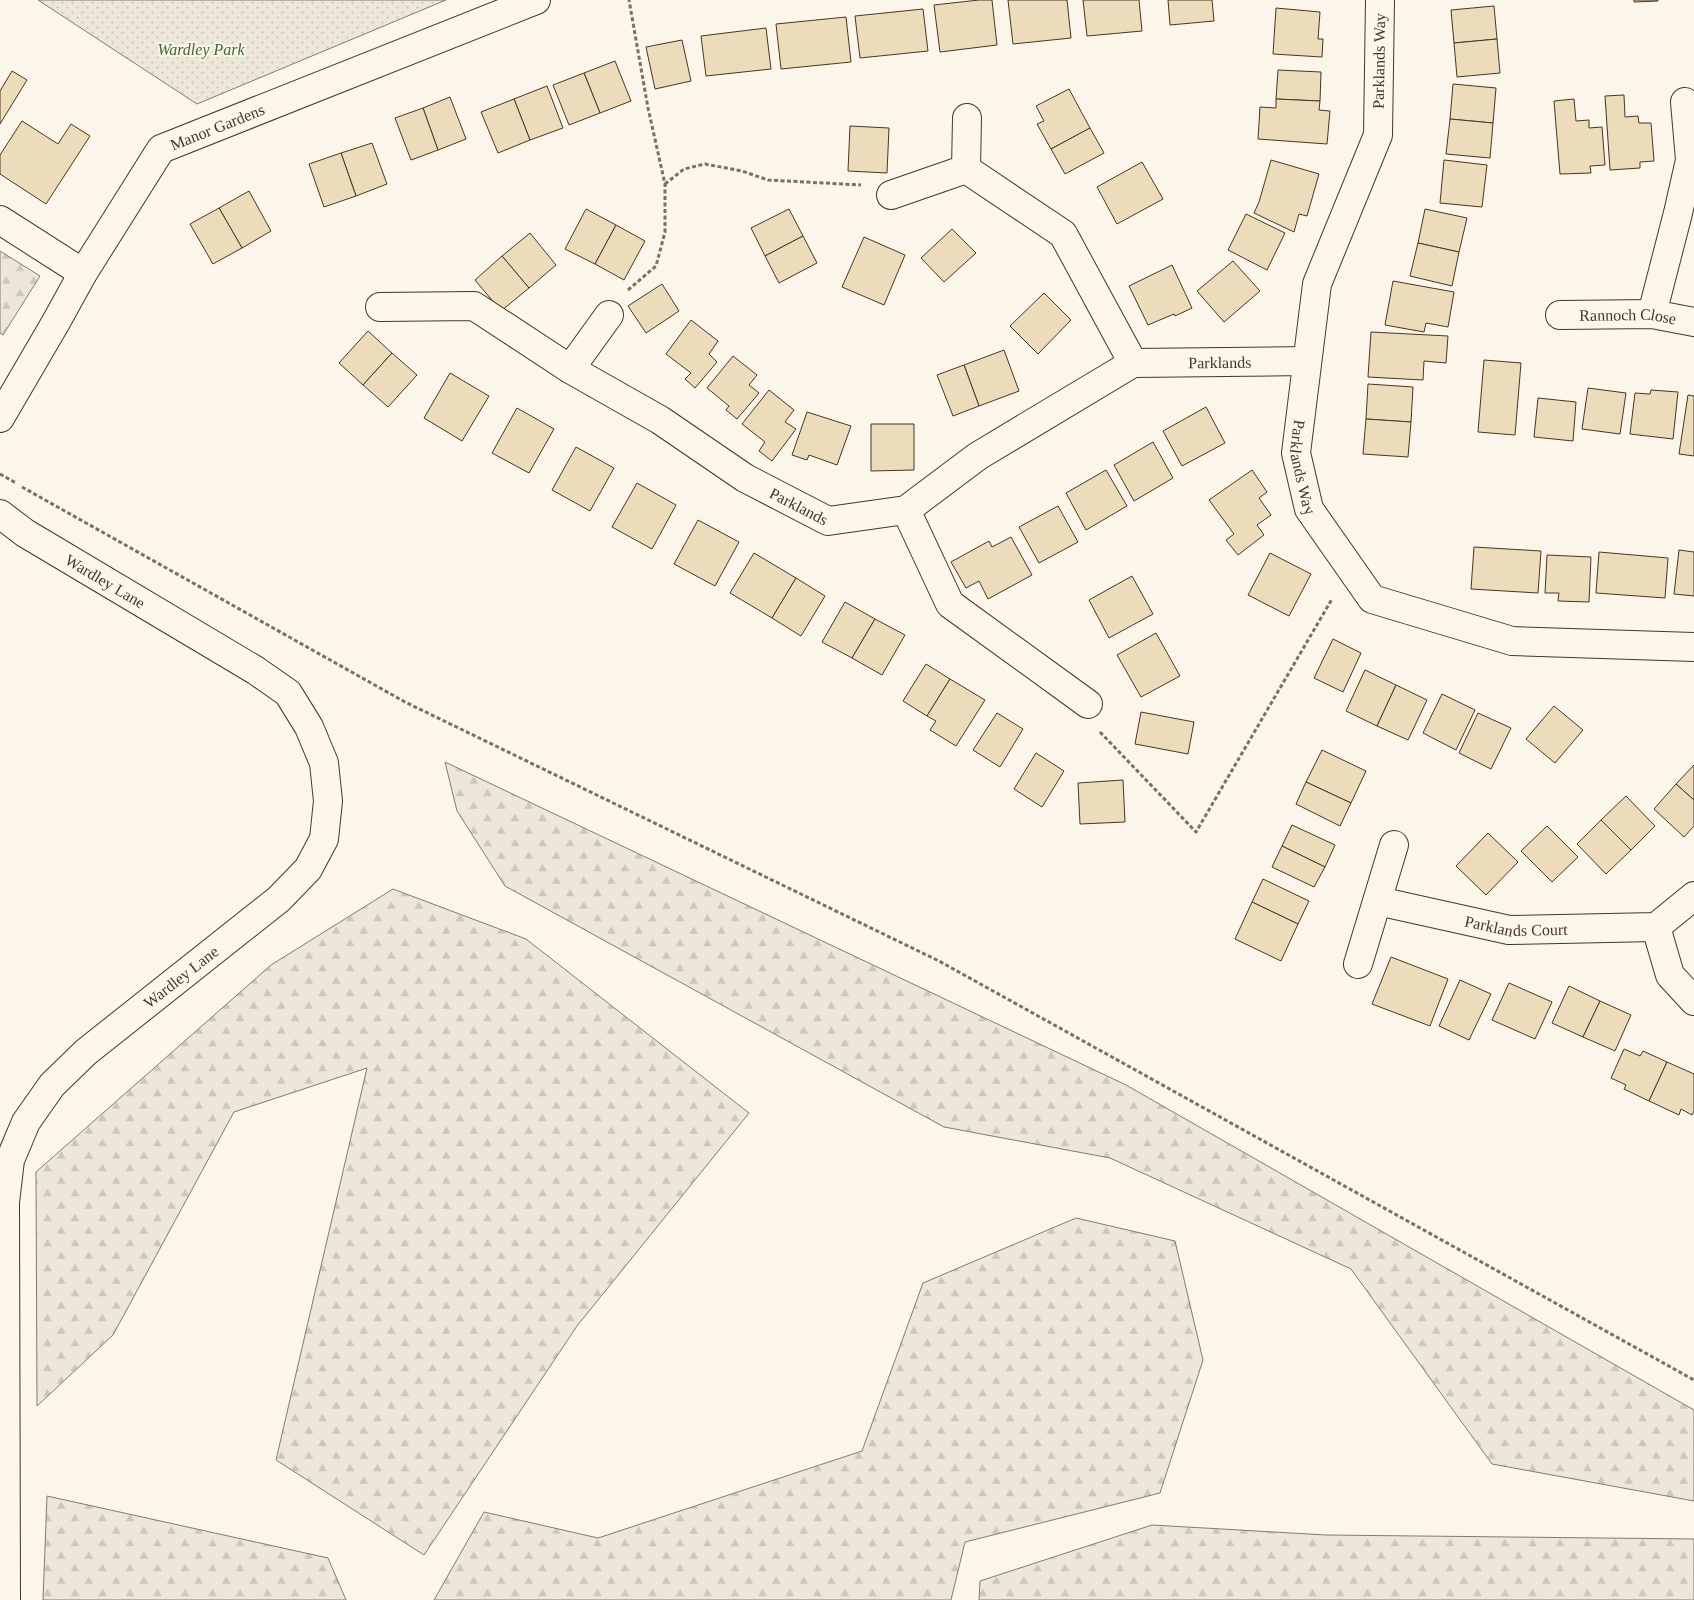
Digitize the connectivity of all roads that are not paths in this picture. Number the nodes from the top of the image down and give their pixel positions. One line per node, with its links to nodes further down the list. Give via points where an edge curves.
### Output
1 (536, 0): 8 (street, Manor Gardens, via 162,149)
2 (1380, 0): 14 (street, Parklands Way, via 1378,135 1317,284)
3 (1685, 102): 11 (street, via 1690,160)
4 (967, 118): 5 (street)
5 (966, 169): 6 (street); 15 (street, via 1064,234)
6 (891, 195)
7 (0, 220): 8 (street)
8 (83, 272): 17 (street, Manor Gardens)
9 (380, 307): 16 (street, Parklands, via 474,306)
10 (1560, 314): 11 (street, Rannoch Close)
11 (1652, 314): 13 (street, Rannoch Close)
12 (609, 315): 16 (street)
13 (1694, 322)
14 (1307, 361): 15 (street, Parklands); 20 (street, Parklands Way, via 1296,452 1309,509 1372,600 1512,641)
15 (1133, 363): 18 (street, Parklands, via 978,456)
16 (570, 369): 18 (street, Parklands, via 660,420 745,478 828,521)
17 (0, 418)
18 (906, 510): 21 (street, via 950,604)
19 (0, 514): 28 (street, Wardley Lane, via 25,533 288,693 309,727 324,763 328,801 324,839 308,869 279,899 86,1052 52,1085 26,1122 10,1160 5,1202)
20 (1694, 647)
21 (1088, 704)
22 (1394, 845): 24 (street)
23 (1694, 896): 25 (street)
24 (1378, 901): 25 (street, Parklands Court, via 1509,930); 26 (street)
25 (1656, 927): 27 (street, via 1670,975)
26 (1358, 964)
27 (1694, 1001)
28 (6, 1600)

